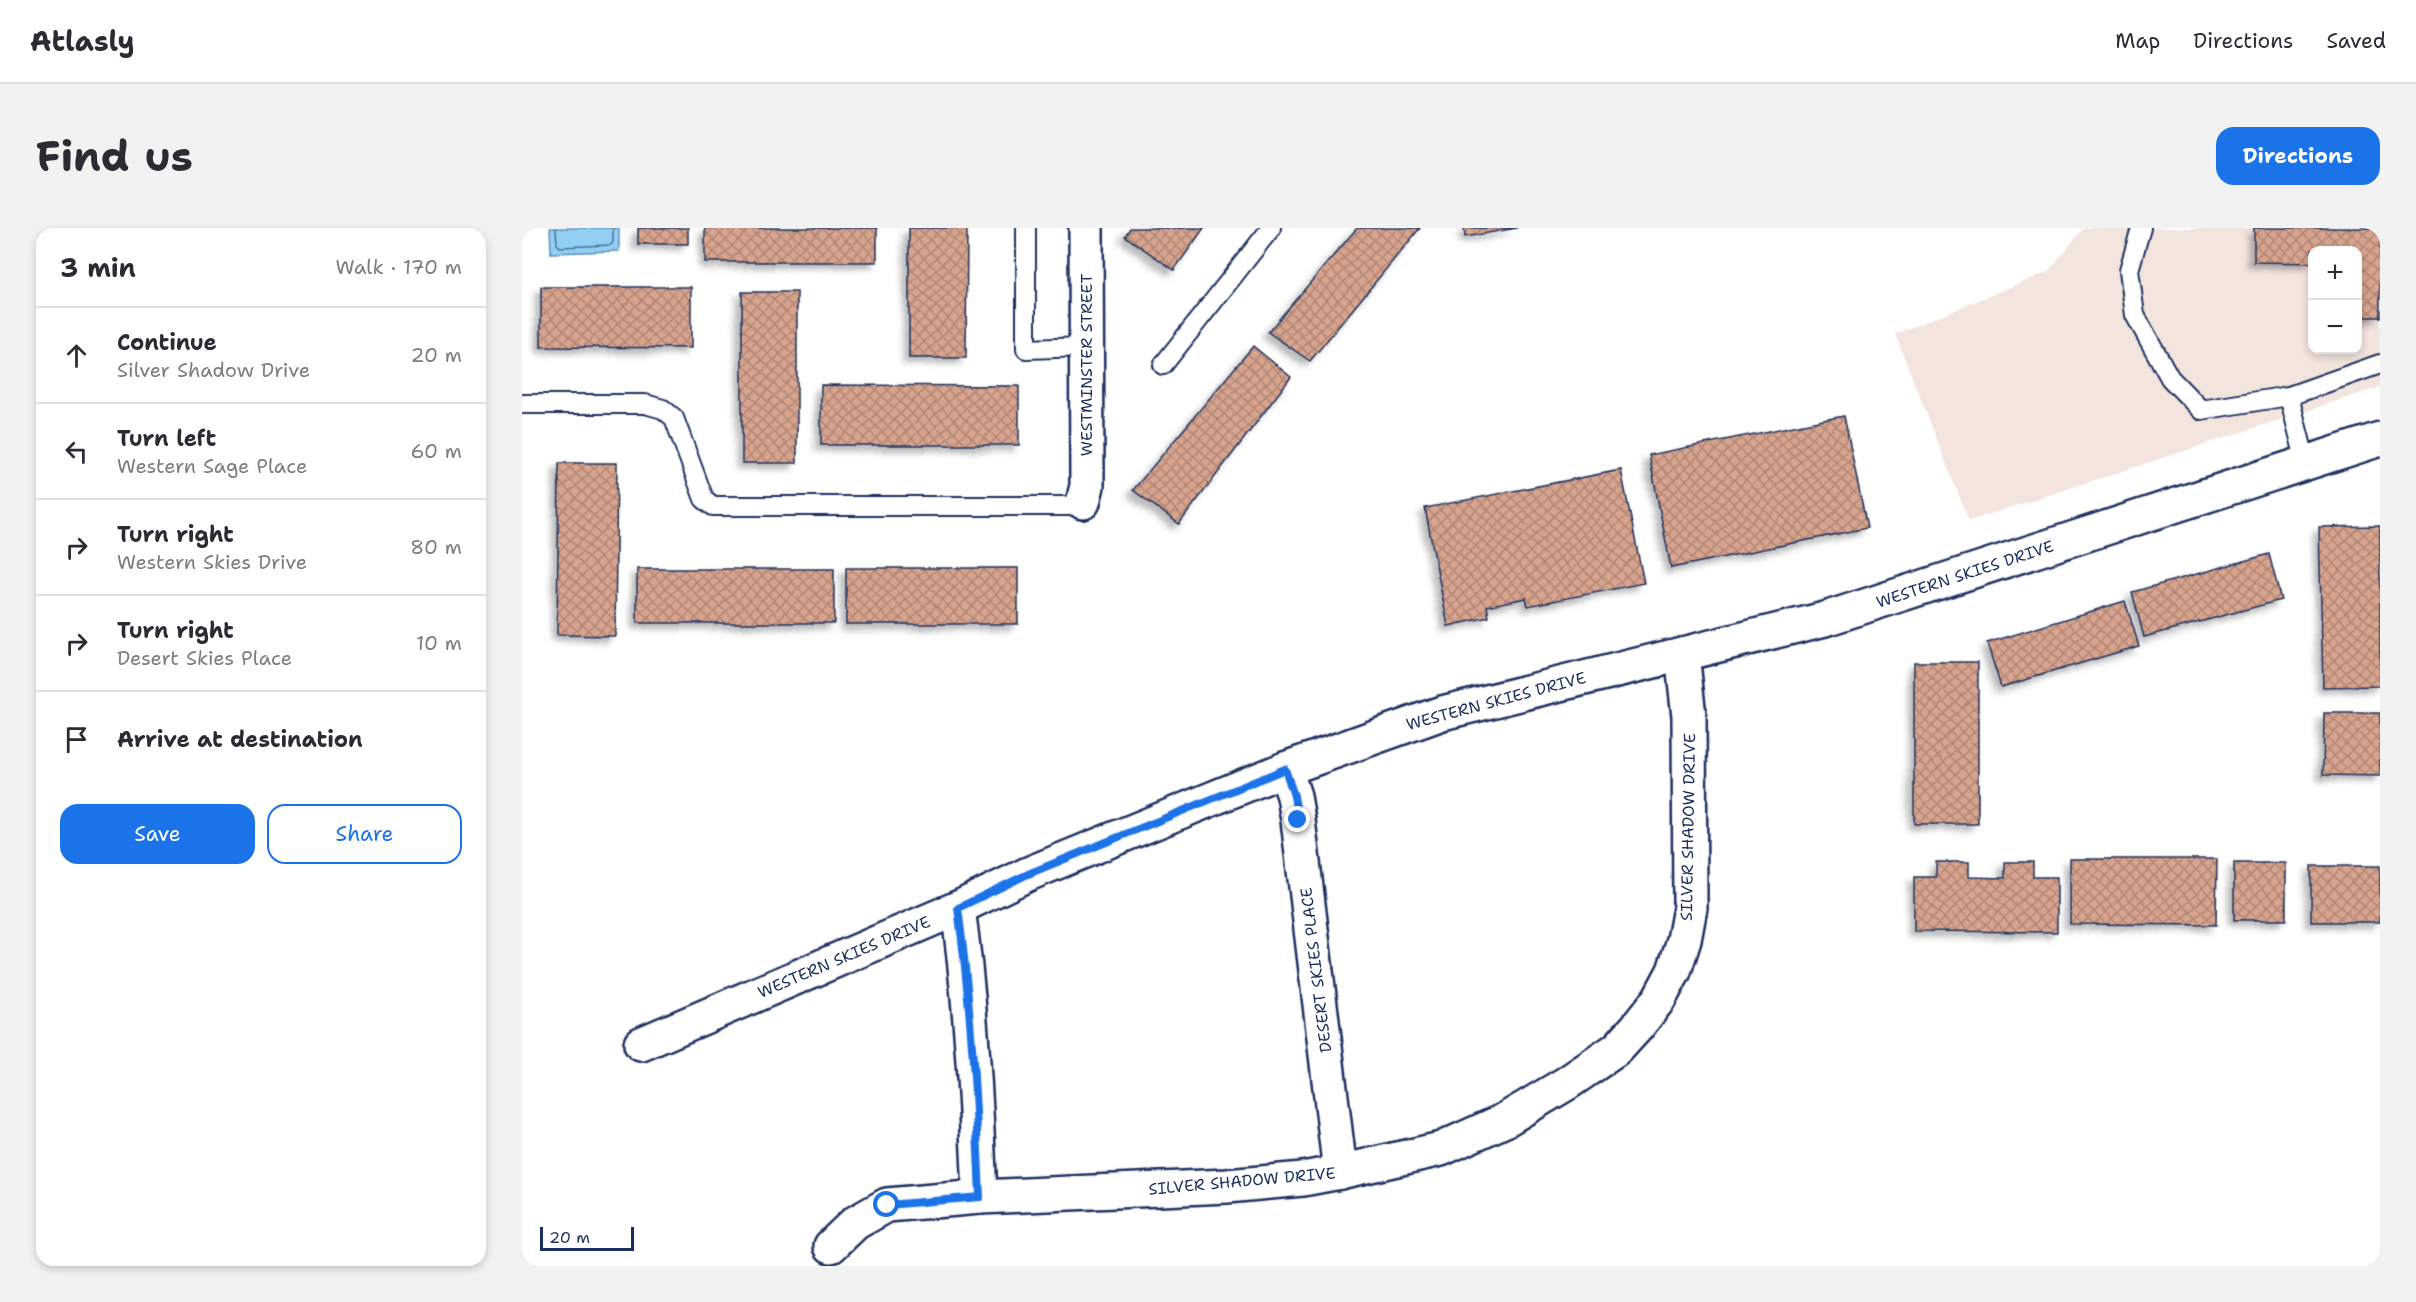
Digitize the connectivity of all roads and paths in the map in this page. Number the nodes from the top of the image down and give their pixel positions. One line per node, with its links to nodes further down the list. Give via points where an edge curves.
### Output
1 (1026, 228): 5 (lane, via 1026,349)
2 (1086, 228): 5 (street, WESTMINSTER STREET)
3 (1271, 228): 7 (lane)
4 (2141, 228): 8 (lane, via 2129,270 2135,315 2170,378 2201,410)
5 (1086, 347): 12 (street, WESTMINSTER STREET, via 1087,486)
6 (2380, 364): 8 (lane)
7 (1164, 365)
8 (2289, 396): 11 (lane)
9 (522, 404): 12 (lane, via 645,404 663,409 674,418 704,500 713,506 1068,506)
10 (2380, 440): 11 (street, WESTERN SKIES DRIVE)
11 (2306, 463): 13 (street, WESTERN SKIES DRIVE, via 1825,619)
12 (1083, 502)
13 (1682, 654): 14 (street, WESTERN SKIES DRIVE, via 1442,713); 17 (street, SILVER SHADOW DRIVE, via 1689,716 1690,908 1674,971 1659,999 1617,1049 1504,1120 1441,1149)
14 (1285, 769): 15 (street, WESTERN SKIES DRIVE, via 1028,874); 17 (street, DESERT SKIES PLACE, via 1298,820)
15 (958, 908): 16 (street, WESTERN SKIES DRIVE); 18 (street, via 973,1053)
16 (641, 1044)
17 (1340, 1172): 18 (street, SILVER SHADOW DRIVE, via 1227,1186)
18 (980, 1197): 19 (street, SILVER SHADOW DRIVE, via 887,1205 855,1223)
19 (831, 1246)

